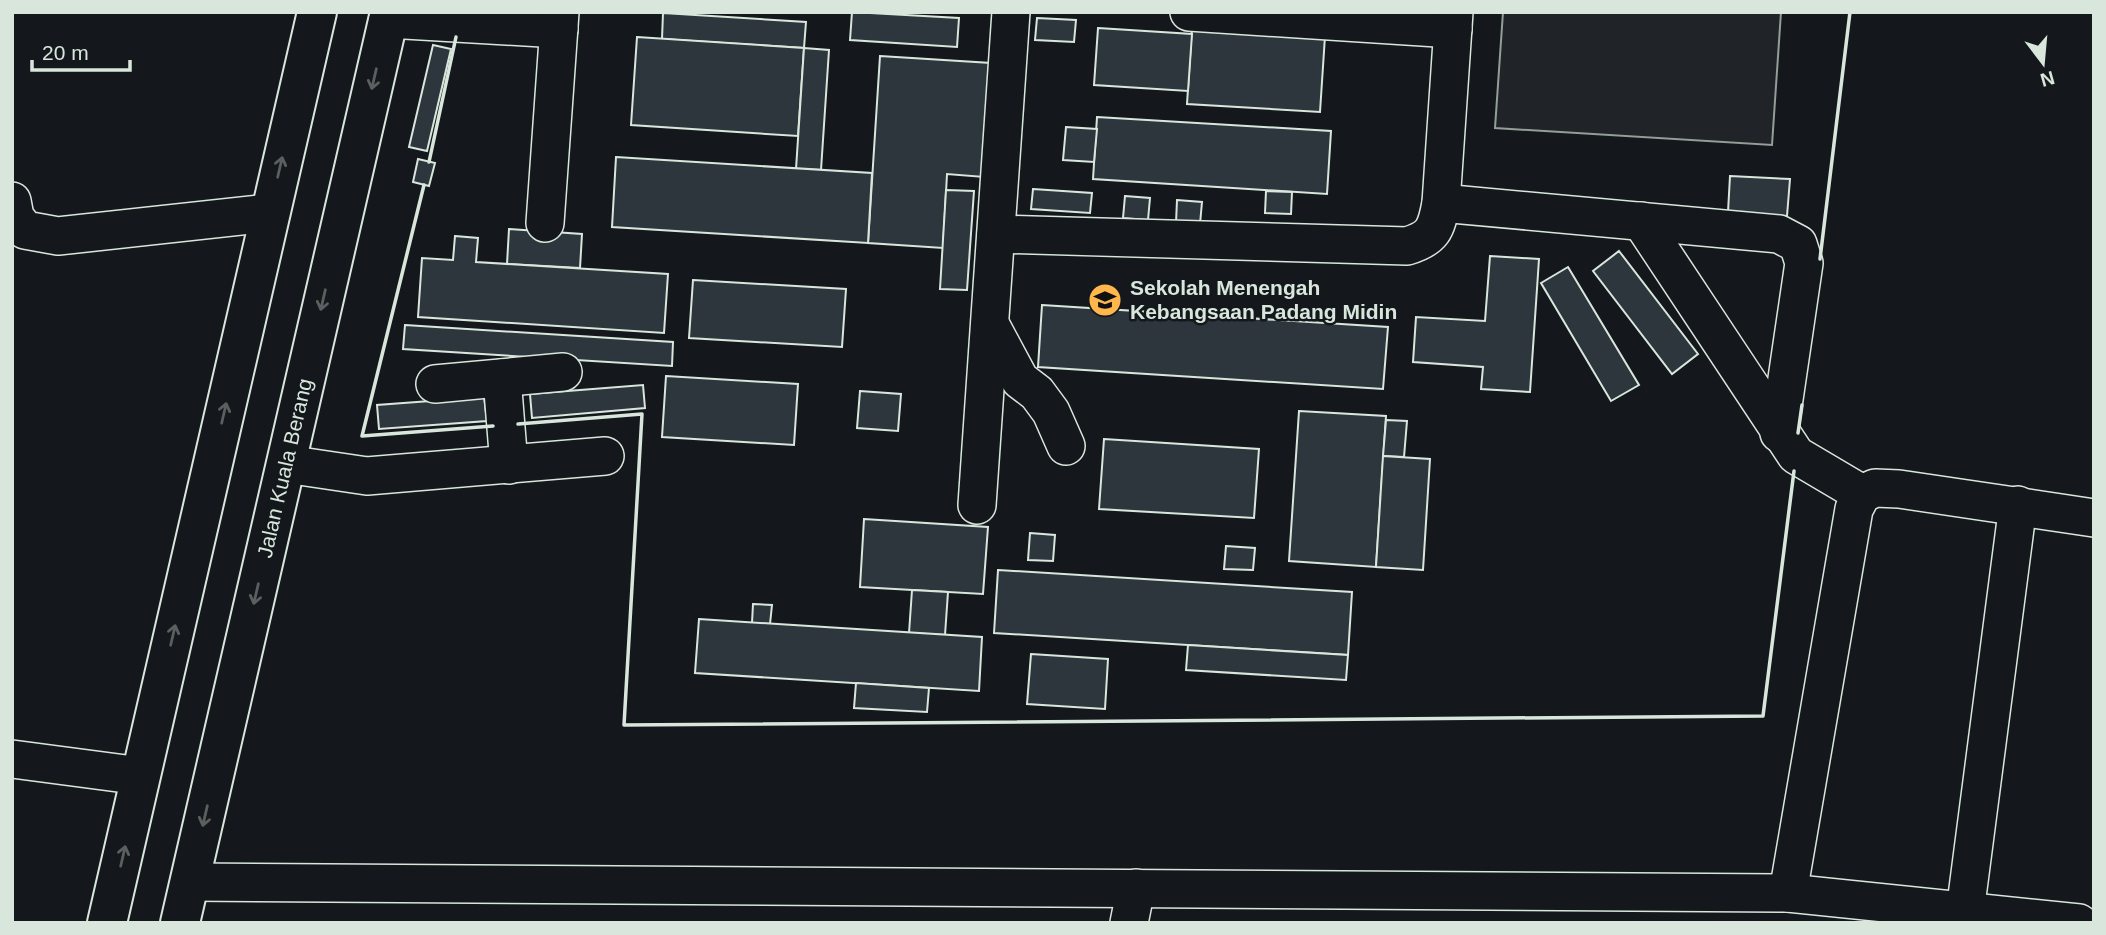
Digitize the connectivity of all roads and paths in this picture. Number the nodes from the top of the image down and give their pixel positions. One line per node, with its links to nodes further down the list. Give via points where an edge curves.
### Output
1 (317, 12): 9 (highway, one-way to 1)
2 (1011, 12): 12 (street)
3 (1189, 12): 6 (street)
4 (389, 16): 5 (street); 20 (highway, Jalan Kuala Berang, one-way to 20)
5 (560, 21): 11 (street)
6 (1454, 21): 8 (street)
7 (12, 201): 9 (street, via 15,217 25,230 58,236)
8 (1441, 203): 10 (street); 12 (street, via 1437,226 1425,241 1406,246)
9 (270, 213): 27 (highway, one-way to 9)
10 (1641, 221): 17 (street); 17 (street, via 1779,234 1798,244 1804,263)
11 (545, 223)
12 (996, 234): 13 (street)
13 (989, 323): 18 (street, via 1020,380 1051,412); 23 (street)
14 (563, 372): 15 (street)
15 (502, 378): 16 (street); 21 (street)
16 (435, 384)
17 (1779, 433): 22 (street, via 1796,455)
18 (1066, 446)
19 (605, 456): 21 (street)
20 (286, 464): 21 (street, via 367,476); 28 (highway, Jalan Kuala Berang, one-way to 28)
21 (509, 465)
22 (1861, 494): 24 (street, via 1875,488 1899,489); 29 (street, via 1854,509)
23 (977, 505)
24 (2018, 505): 25 (street); 31 (street)
25 (2094, 518)
26 (12, 759): 27 (street)
27 (141, 776): 33 (highway, one-way to 27)
28 (190, 882): 30 (street); 34 (highway, Jalan Kuala Berang)
29 (1788, 893): 30 (street); 31 (street)
30 (1133, 906)
31 (1965, 912): 32 (street)
32 (2058, 922)
33 (107, 923)
34 (180, 923)

